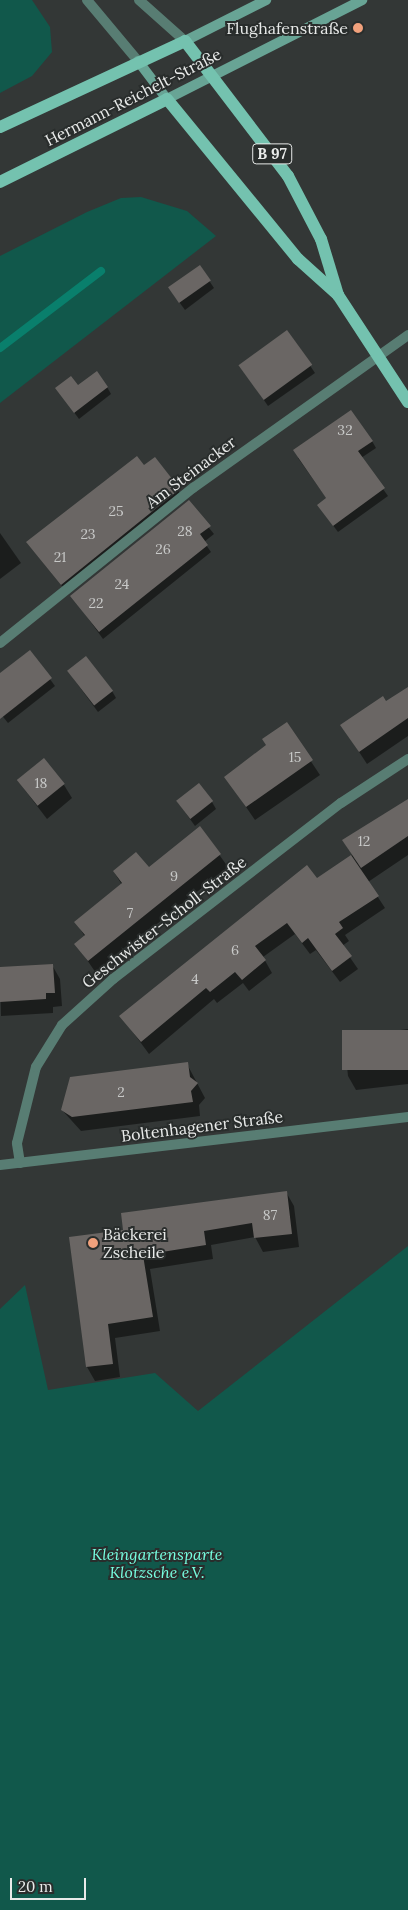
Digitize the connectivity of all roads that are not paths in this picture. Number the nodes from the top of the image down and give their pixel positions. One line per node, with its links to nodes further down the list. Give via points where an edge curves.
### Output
1 (86, 0): 6 (street)
2 (139, 0): 5 (street)
3 (266, 0): 5 (main road, Hermann-Reichelt-Straße)
4 (362, 0): 7 (main road, Hermann-Reichelt-Straße)
5 (185, 41): 6 (main road, Hermann-Reichelt-Straße); 7 (main road, B 97)
6 (138, 61): 8 (main road); 9 (main road, Hermann-Reichelt-Straße)
7 (214, 75): 8 (main road, Hermann-Reichelt-Straße); 11 (main road, B 97, via 288,176 321,239)
8 (167, 99): 10 (main road, Hermann-Reichelt-Straße); 11 (main road, B 97, via 298,259)
9 (0, 127)
10 (0, 182)
11 (338, 295): 13 (main road, B 97)
12 (408, 334): 13 (street, Am Steinacker)
13 (379, 354): 14 (main road, B 97); 15 (street, Am Steinacker, via 193,488)
14 (408, 402)
15 (0, 643)
16 (408, 759): 18 (street, Geschwister-Scholl-Straße, via 301,834 113,979 62,1025 36,1067 17,1143)
17 (408, 1117): 18 (street, Boltenhagener Straße)
18 (20, 1163): 19 (street, Boltenhagener Straße)
19 (0, 1165)

